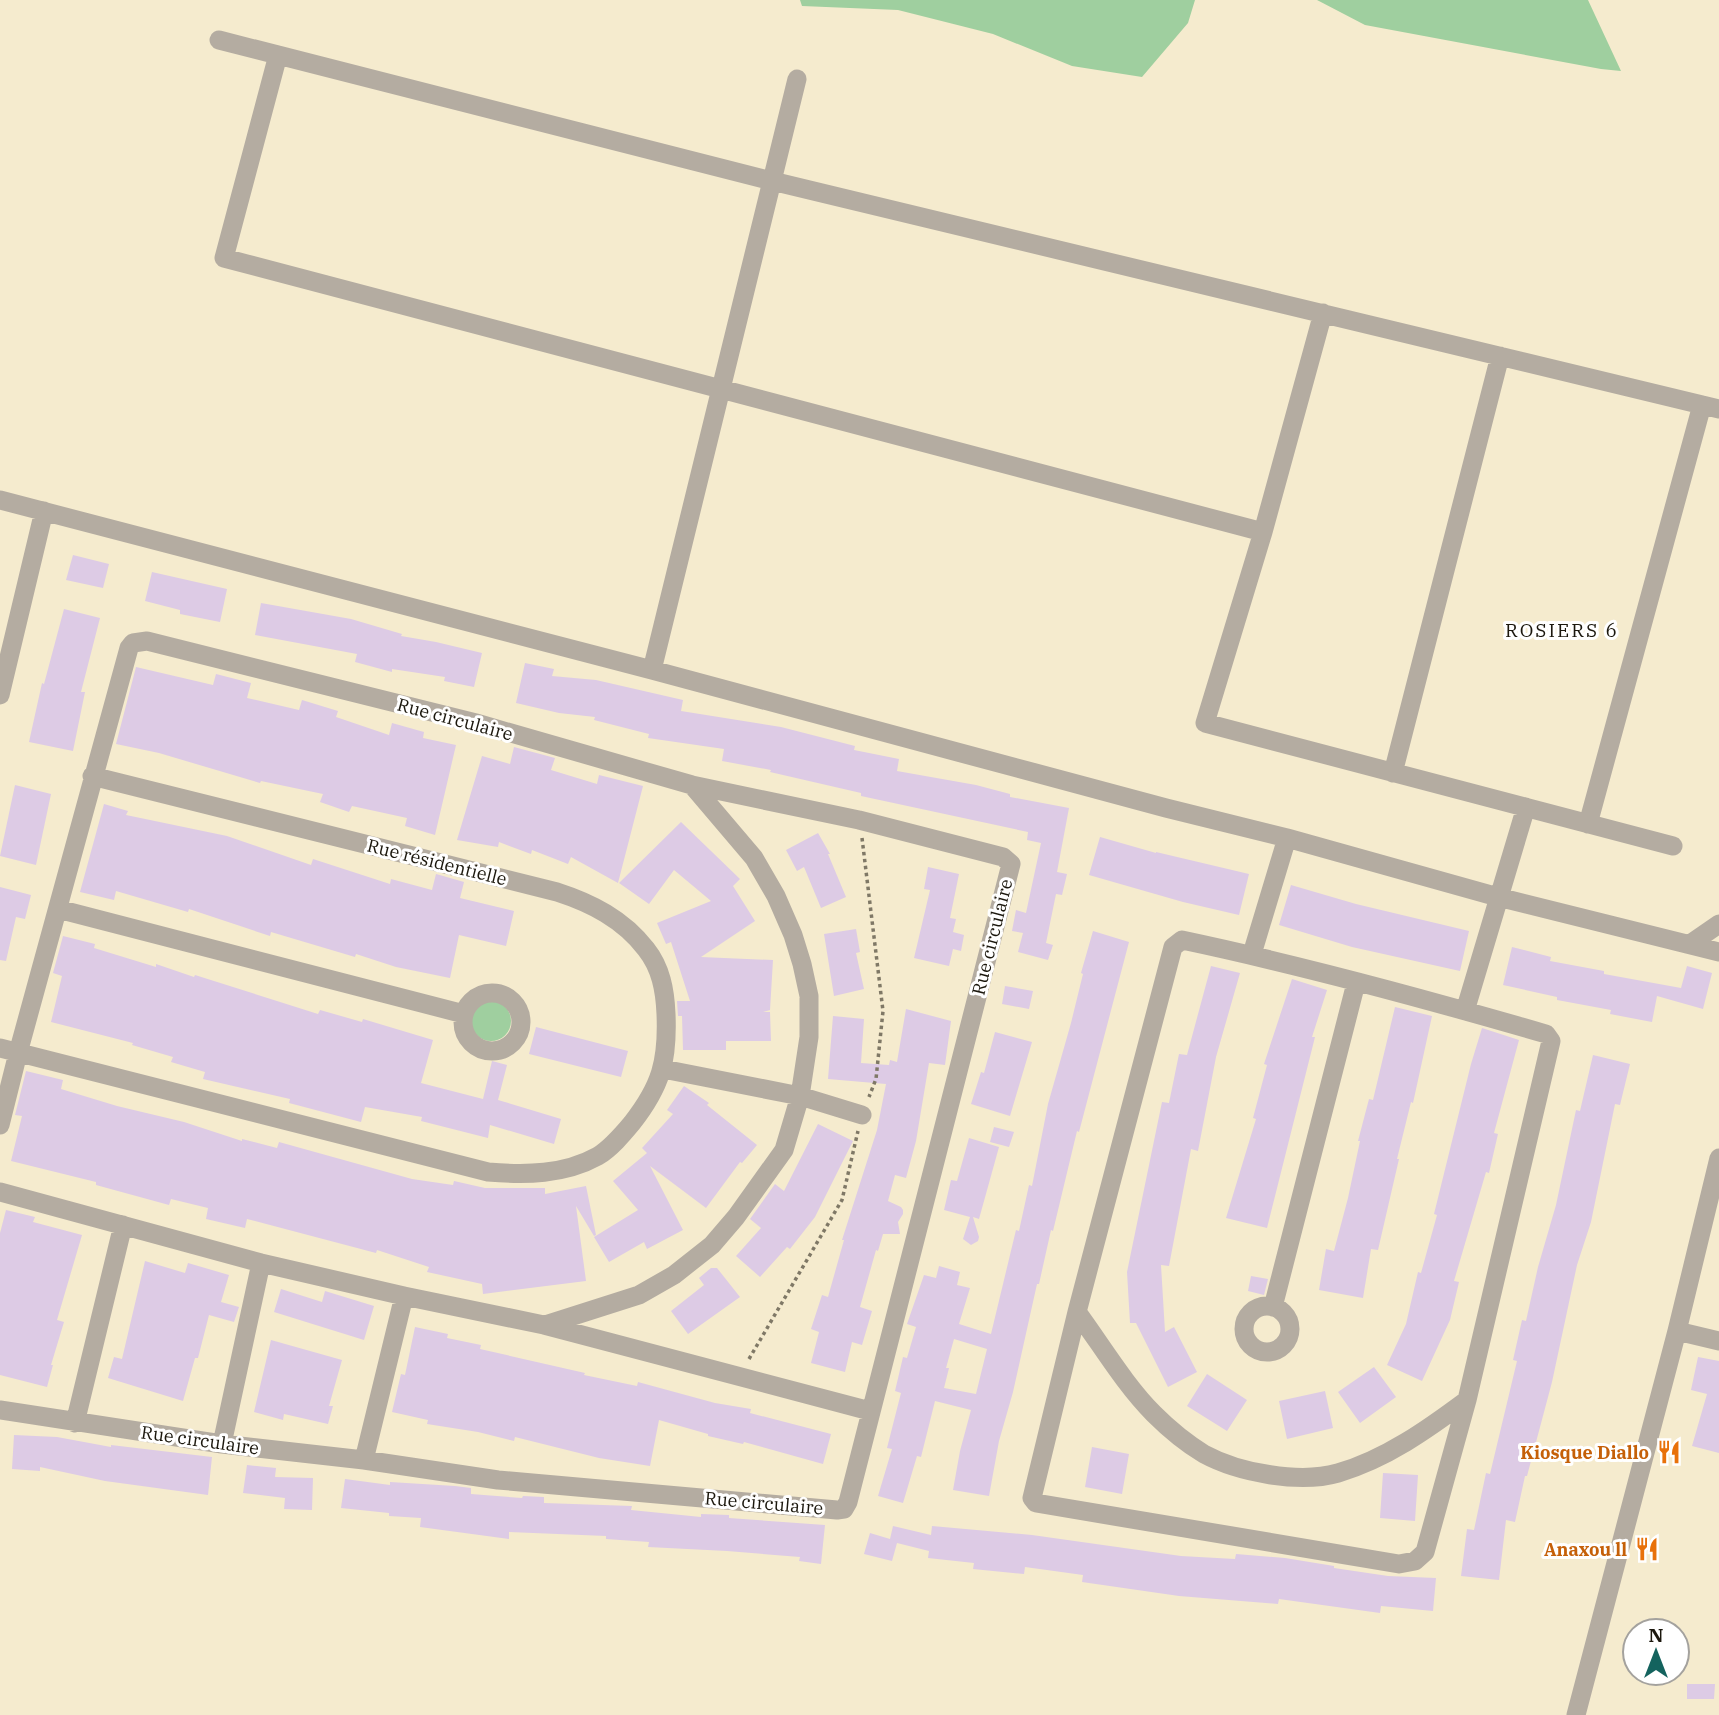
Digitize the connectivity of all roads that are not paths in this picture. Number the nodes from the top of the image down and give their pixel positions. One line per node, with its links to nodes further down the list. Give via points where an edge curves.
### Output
1 (219, 40): 2 (street)
2 (278, 55): 4 (street); 7 (street, via 224,258)
3 (797, 79): 4 (street)
4 (772, 181): 5 (street); 7 (street)
5 (1322, 313): 6 (street); 11 (street)
6 (1500, 356): 8 (street); 14 (street)
7 (721, 388): 11 (street); 12 (street)
8 (1710, 407): 18 (street)
9 (0, 500): 10 (street)
10 (44, 511): 12 (street); 13 (street)
11 (1263, 532): 14 (street, via 1205,723)
12 (652, 670): 19 (street)
13 (0, 695)
14 (1393, 773): 17 (street)
15 (92, 776): 16 (street, Rue circulaire, via 129,648 147,641 476,723); 22 (street, Rue circulaire); 31 (street, Rue résidentielle, via 557,892 602,911 645,948 662,978 667,1032)
16 (692, 785): 32 (street, via 754,858 793,935 809,996 809,1037); 47 (street, Rue circulaire, via 859,820 1003,857 1011,864)
17 (1525, 807): 18 (street); 21 (street)
18 (1588, 824): 20 (street)
19 (1287, 838): 21 (street); 26 (street)
20 (1673, 846)
21 (1498, 897): 24 (street); 28 (street)
22 (58, 909): 29 (street); 30 (street, Rue circulaire)
23 (1719, 924): 24 (street)
24 (1690, 944): 25 (street)
25 (1719, 952)
26 (1252, 954): 27 (street); 41 (street, via 1182,940 1173,947)
27 (1356, 983): 28 (street); 40 (street)
28 (1465, 1011): 45 (street, via 1546,1034 1551,1041)
29 (464, 1014)
30 (9, 1050): 31 (street, Rue résidentielle, via 488,1172 518,1174 546,1173 598,1156 620,1138 647,1104); 34 (street, Rue circulaire)
31 (663, 1069): 32 (street)
32 (800, 1096): 33 (street); 42 (street, via 784,1150 712,1245 639,1295)
33 (862, 1115)
34 (0, 1125)
35 (1719, 1158): 43 (street)
36 (0, 1192): 37 (street)
37 (123, 1225): 38 (street); 48 (street)
38 (261, 1263): 39 (street); 49 (street)
39 (404, 1296): 42 (street); 50 (street)
40 (1273, 1307)
41 (1077, 1312): 45 (street, via 1152,1412 1206,1454 1242,1468 1293,1479 1338,1473 1389,1452); 45 (street, via 1032,1492 1036,1503 1399,1564 1415,1561 1425,1552)
42 (544, 1325): 47 (street)
43 (1677, 1331): 44 (street); 51 (street)
44 (1719, 1341)
45 (1467, 1400)
46 (0, 1410): 48 (street, Rue circulaire)
47 (870, 1411): 50 (street, Rue circulaire, via 848,1502 837,1510 498,1480)
48 (75, 1423): 49 (street, Rue circulaire)
49 (222, 1444): 50 (street, Rue circulaire)
50 (364, 1460)
51 (1576, 1715)

